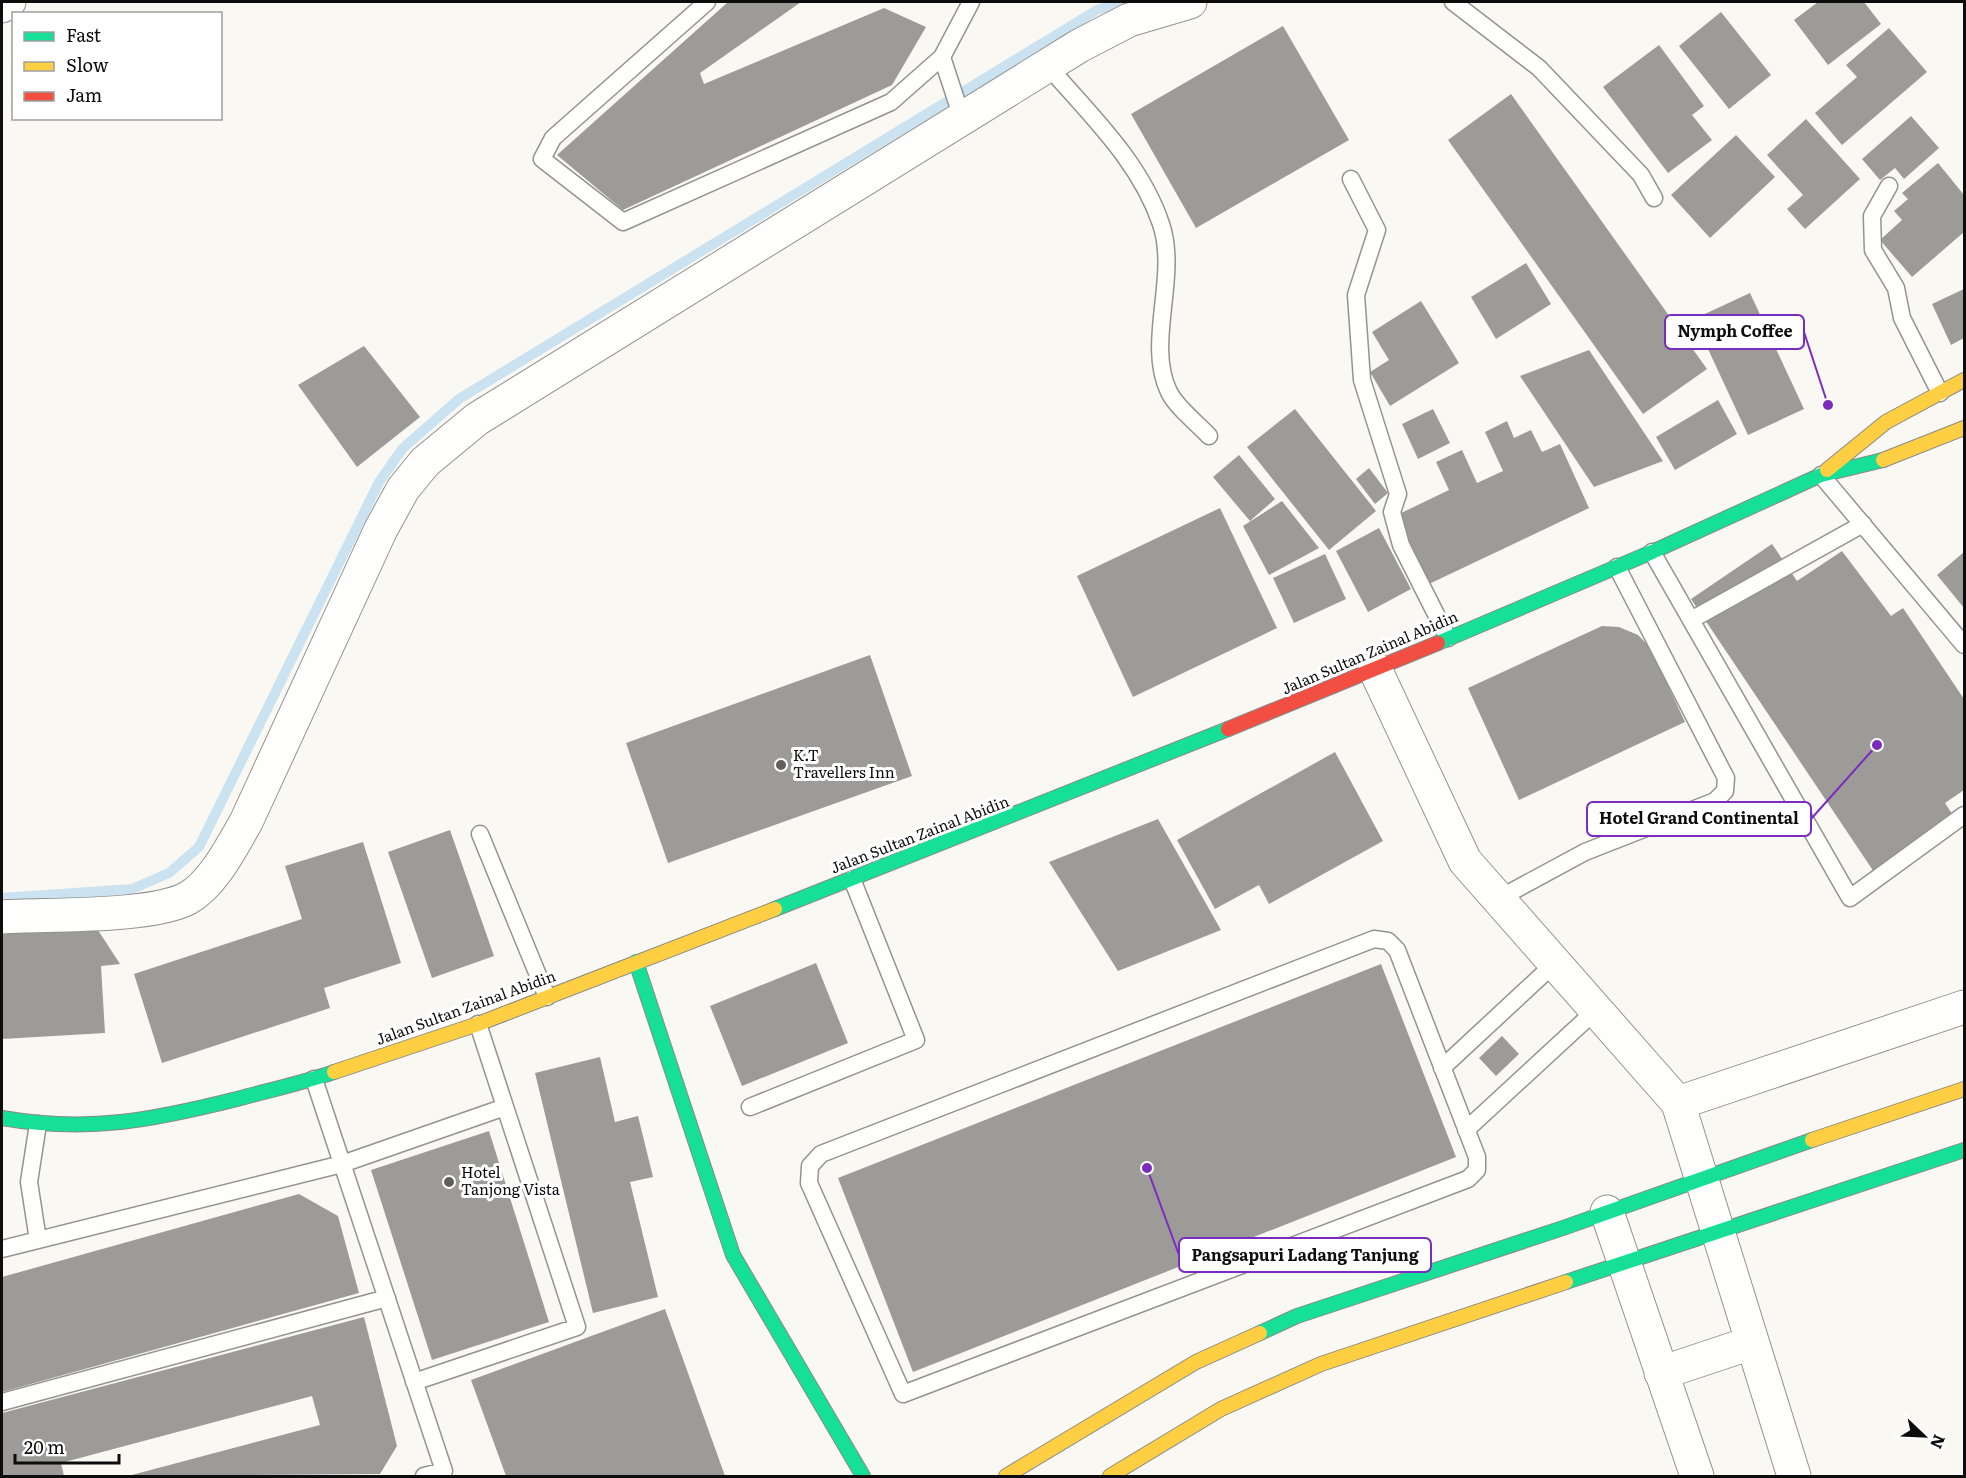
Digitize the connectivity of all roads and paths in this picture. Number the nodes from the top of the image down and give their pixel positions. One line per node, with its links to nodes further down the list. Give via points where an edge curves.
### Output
1 (9, 2): 6 (street)
2 (707, 2): 7 (lane, via 554,138 542,159 623,222 891,102)
3 (971, 2): 7 (lane)
4 (1190, 2): 8 (street, via 1129,20)
5 (1453, 2): 12 (lane, via 1539,68 1641,175)
6 (2, 6)
7 (942, 57): 9 (lane)
8 (1047, 66): 9 (street); 16 (lane, via 1129,160 1162,225 1167,266 1161,361 1170,393)
9 (957, 104): 29 (street, via 477,419 425,462 403,489 381,529 246,822 222,864 189,897 156,909)
10 (1351, 179): 22 (lane, via 1377,231 1356,296 1362,380 1398,494 1392,512 1401,544)
11 (1889, 186): 14 (lane, via 1872,216 1873,250 1896,288 1902,318)
12 (1654, 198)
13 (1965, 381): 14 (street, Jalan Sultan Zainal Abidin)
14 (1940, 393): 17 (street, Jalan Sultan Zainal Abidin, via 1886,422)
15 (1965, 428): 17 (street, Jalan Sultan Zainal Abidin, via 1893,458)
16 (1209, 436)
17 (1821, 475): 18 (lane); 19 (street, Jalan Sultan Zainal Abidin)
18 (1863, 524): 21 (lane); 23 (lane)
19 (1652, 552): 20 (street, Jalan Sultan Zainal Abidin); 21 (lane)
20 (1617, 567): 22 (street, Jalan Sultan Zainal Abidin); 28 (lane, via 1726,778 1725,791 1715,801 1585,852)
21 (1691, 620): 25 (lane, via 1850,898)
22 (1448, 638): 24 (street, Jalan Sultan Zainal Abidin)
23 (1965, 645)
24 (1375, 669): 27 (street, Jalan Sultan Zainal Abidin); 28 (street, via 1466,861)
25 (1965, 815)
26 (480, 834): 32 (lane)
27 (852, 879): 30 (street, Jalan Sultan Zainal Abidin); 41 (lane, via 916,1040)
28 (1498, 899): 31 (street)
29 (2, 917)
30 (636, 962): 32 (street, Jalan Sultan Zainal Abidin); 59 (street, via 734,1255)
31 (1554, 964): 34 (street); 36 (lane)
32 (548, 997): 35 (street, Jalan Sultan Zainal Abidin)
33 (1965, 1007): 39 (street)
34 (1595, 1011): 39 (street); 44 (lane)
35 (478, 1024): 37 (street, Jalan Sultan Zainal Abidin); 40 (lane)
36 (1442, 1068): 44 (lane); 44 (lane, via 1397,951 1388,941 1374,939 821,1154 810,1166 809,1183 903,1394 1468,1179 1477,1170 1477,1157)
37 (314, 1079): 43 (street, Jalan Sultan Zainal Abidin, via 125,1124); 46 (lane)
38 (1965, 1089): 47 (street)
39 (1677, 1103): 47 (street)
40 (505, 1107): 46 (lane); 56 (lane, via 577,1327)
41 (750, 1107)
42 (2, 1118): 43 (street, Jalan Sultan Zainal Abidin)
43 (38, 1124): 50 (lane, via 29,1182)
44 (1466, 1130)
45 (1965, 1150): 49 (street)
46 (342, 1164): 50 (lane); 53 (lane)
47 (1699, 1178): 48 (street); 49 (street)
48 (1607, 1212): 52 (street); 60 (street, via 1297,1316 1196,1362)
49 (1716, 1233): 52 (street); 54 (street)
50 (38, 1240): 51 (lane)
51 (2, 1249)
52 (1624, 1264): 55 (street); 61 (street, via 1321,1364 1221,1409)
53 (387, 1298): 56 (lane); 57 (lane)
54 (1751, 1343): 55 (street); 63 (street)
55 (1661, 1373): 62 (street)
56 (414, 1382): 58 (lane, via 444,1471)
57 (2, 1402)
58 (424, 1476)
59 (863, 1476)
60 (1006, 1476)
61 (1110, 1476)
62 (1697, 1476)
63 (1794, 1476)

